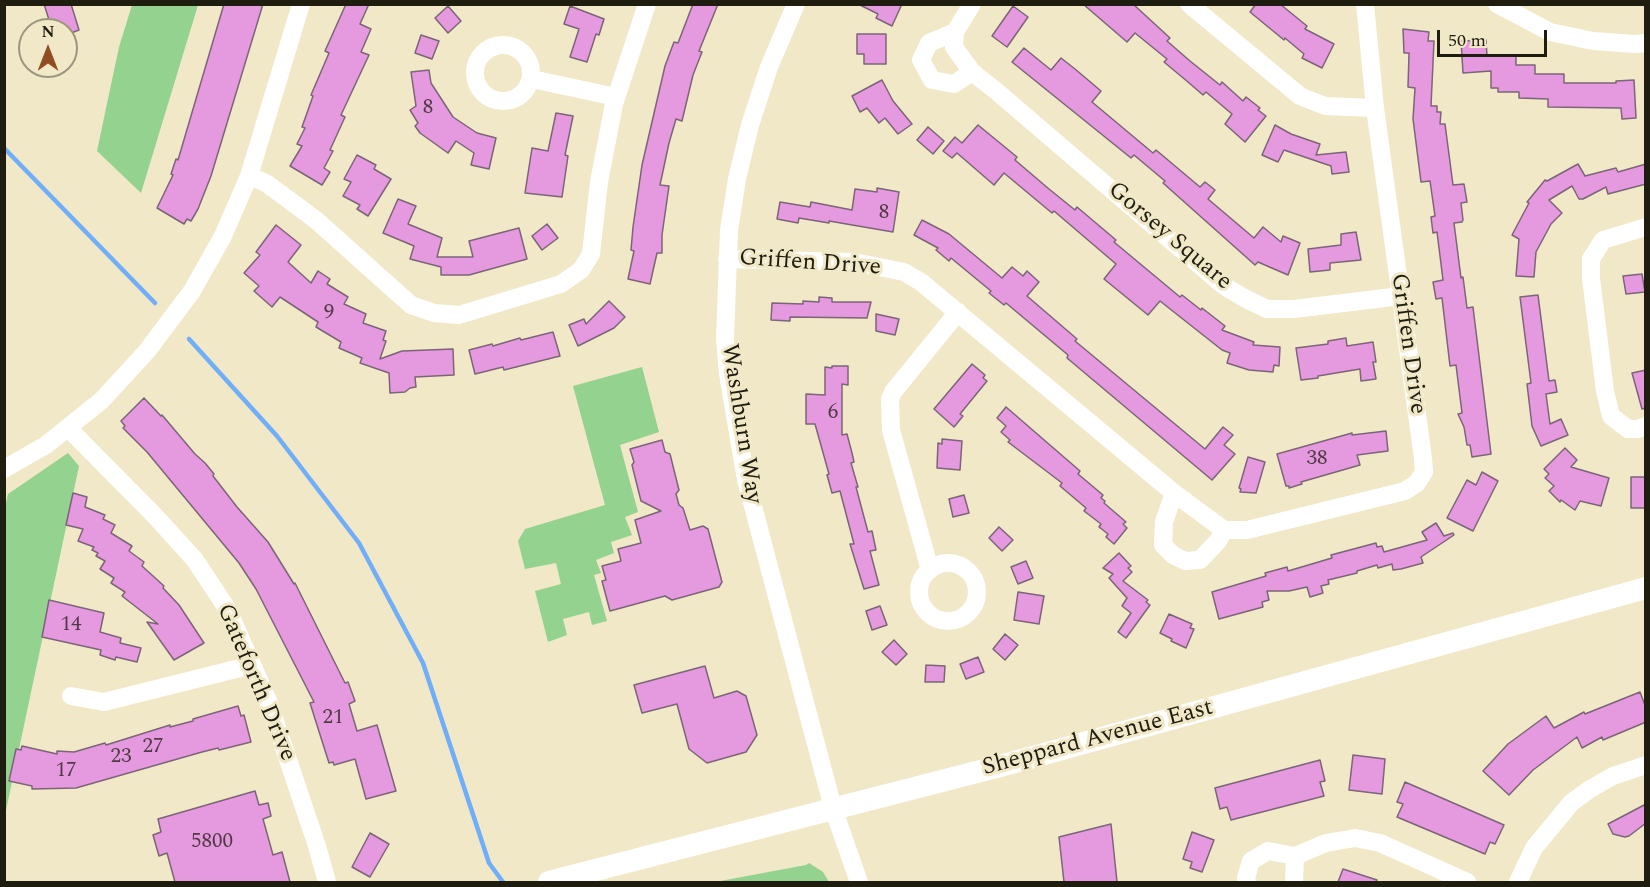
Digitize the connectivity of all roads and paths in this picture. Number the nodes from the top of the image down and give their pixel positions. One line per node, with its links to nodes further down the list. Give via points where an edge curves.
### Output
1 (301, 4): 14 (street)
2 (647, 4): 12 (street)
3 (796, 4): 16 (street, Washburn Way, via 750,125 736,179)
4 (972, 4): 8 (street)
5 (1189, 4): 13 (street, via 1300,96 1325,106)
6 (1365, 4): 13 (street, Griffen Drive)
7 (1497, 4): 9 (street, via 1550,32 1593,41)
8 (955, 32): 10 (street, Gorsey Square, via 954,47); 10 (street, via 929,43 921,60 932,80 954,84)
9 (1646, 43)
10 (972, 72): 17 (street, Gorsey Square, via 1224,286 1245,299 1267,309 1294,309)
11 (532, 79): 12 (street)
12 (616, 97): 14 (street, via 599,182 591,254 581,270 561,284 459,315 434,313 411,305 316,220 266,183)
13 (1375, 108): 17 (street, Griffen Drive)
14 (249, 176): 20 (street, via 223,236 183,305 116,386)
15 (1646, 227): 19 (street, via 1603,240 1591,259 1611,416 1628,429)
16 (727, 259): 18 (street, Griffen Drive, via 883,266 921,282); 29 (street, Washburn Way, via 725,339 742,460)
17 (1401, 296): 23 (street, Griffen Drive, via 1423,458 1424,472 1417,483 1405,490 1268,525)
18 (958, 312): 22 (street, Griffen Drive); 24 (street, via 890,399 891,430)
19 (1646, 426)
20 (68, 428): 21 (street); 26 (street, Gateforth Drive, via 195,560 228,610)
21 (4, 469)
22 (1174, 493): 23 (street, Griffen Drive); 23 (street, via 1164,522 1163,545 1173,555 1185,561 1200,560)
23 (1224, 530)
24 (930, 570)
25 (1646, 588): 29 (main road, Sheppard Avenue East, via 1004,765)
26 (252, 665): 27 (street, via 104,702); 31 (street, Gateforth Drive, via 273,714)
27 (71, 696)
28 (1646, 765): 37 (street, via 1614,776 1571,803 1534,848)
29 (833, 808): 32 (main road, Sheppard Avenue East); 33 (street, Washburn Way)
30 (1295, 856): 34 (street, via 1268,851 1251,861); 35 (street); 36 (street, via 1326,843 1355,838 1380,843)
31 (327, 882)
32 (549, 882)
33 (859, 882)
34 (1247, 882)
35 (1294, 882)
36 (1467, 882)
37 (1518, 882)

